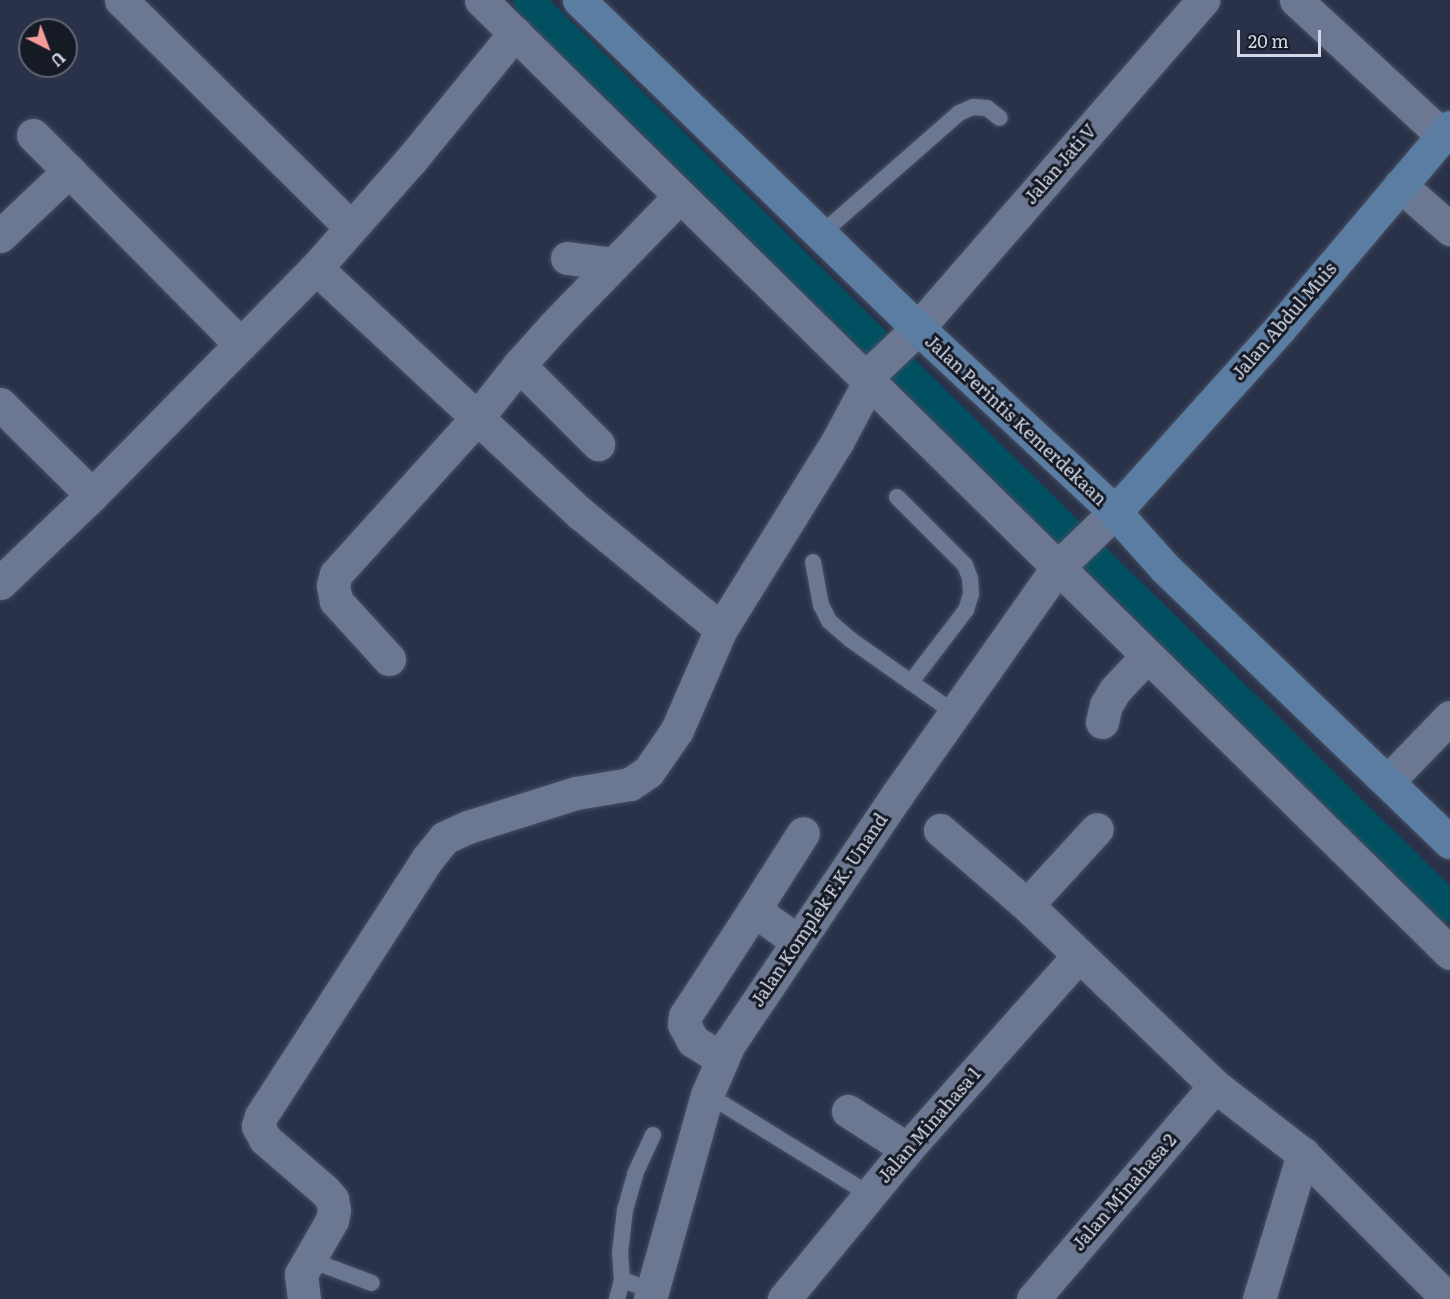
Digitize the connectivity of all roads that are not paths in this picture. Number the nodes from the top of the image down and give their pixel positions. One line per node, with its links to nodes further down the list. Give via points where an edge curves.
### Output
1 (121, 0): 14 (street)
2 (481, 0): 6 (street)
3 (579, 0): 16 (main road, Jalan Perintis Kemerdekaan)
4 (1203, 0): 21 (street, Jalan Jati V)
5 (1296, 0): 8 (street)
6 (515, 33): 13 (street); 14 (street, via 411,160)
7 (1000, 118): 16 (lane, via 987,108 973,107 959,113)
8 (1446, 132): 12 (main road, Jalan Abdul Muis)
9 (33, 135): 11 (street)
10 (1043, 160): 21 (lane, via 1042,172)
11 (69, 171): 17 (street); 22 (street)
12 (1400, 185): 15 (street); 30 (main road, Jalan Abdul Muis, via 1280,328)
13 (679, 197): 19 (street); 24 (street)
14 (350, 227): 20 (street)
15 (1450, 229)
16 (821, 234): 21 (main road, Jalan Perintis Kemerdekaan)
17 (0, 237)
18 (567, 258): 19 (street)
19 (613, 264): 23 (street)
20 (316, 268): 22 (street); 26 (street)
21 (910, 330): 24 (street, Jalan Jati V); 30 (main road, Jalan Perintis Kemerdekaan)
22 (240, 344): 28 (street)
23 (519, 365): 26 (street); 27 (street)
24 (873, 375): 32 (street); 34 (street, Jalan Jati V, via 837,442)
25 (0, 404): 28 (street)
26 (477, 418): 34 (street, via 581,514); 36 (street, via 336,574 336,601)
27 (598, 444)
28 (92, 495): 33 (street)
29 (897, 496): 37 (lane, via 965,565 970,578 966,610)
30 (1106, 519): 32 (street, Jalan Komplek F.K. Unand); 41 (main road, Jalan Perintis Kemerdekaan, via 1166,569)
31 (813, 562): 37 (lane, via 821,605 830,621)
32 (1060, 563): 35 (street); 38 (street, Jalan Komplek F.K. Unand)
33 (0, 584)
34 (721, 629): 59 (street, Jalan Jati V, via 677,730 648,772 630,784 576,794 444,838 324,1016 258,1126 264,1139 332,1199 332,1220)
35 (1147, 656): 40 (street, via 1115,690); 49 (street)
36 (389, 659)
37 (911, 682): 38 (lane)
38 (956, 714): 48 (street, Jalan Komplek F.K. Unand)
39 (1450, 717): 41 (street)
40 (1102, 722)
41 (1388, 782): 45 (main road, Jalan Perintis Kemerdekaan)
42 (1097, 829): 46 (street)
43 (940, 830): 46 (street)
44 (803, 833): 47 (street)
45 (1450, 842)
46 (1027, 905): 50 (street)
47 (754, 910): 48 (street); 51 (street, via 685,1016 684,1024 693,1041)
48 (797, 941): 51 (street, Jalan Komplek F.K. Unand)
49 (1450, 953)
50 (1079, 955): 52 (street); 56 (street, Jalan Minahasa 1)
51 (722, 1059): 62 (street, Jalan Komplek F.K. Unand, via 707,1095)
52 (1215, 1086): 57 (street); 66 (street, Jalan Minahasa 2)
53 (723, 1104): 58 (lane)
54 (848, 1111): 56 (street)
55 (653, 1135): 60 (lane, via 635,1174 625,1210 620,1253)
56 (907, 1149): 58 (street, Jalan Minahasa 1)
57 (1303, 1154): 67 (street); 68 (street)
58 (869, 1194): 65 (street, Jalan Minahasa 1)
59 (308, 1259): 61 (lane); 63 (street, via 301,1274)
60 (622, 1280): 62 (lane); 64 (lane)
61 (372, 1283)
62 (651, 1295)
63 (304, 1299)
64 (617, 1299)
65 (784, 1299)
66 (1033, 1299)
67 (1259, 1299)
68 (1449, 1299)

